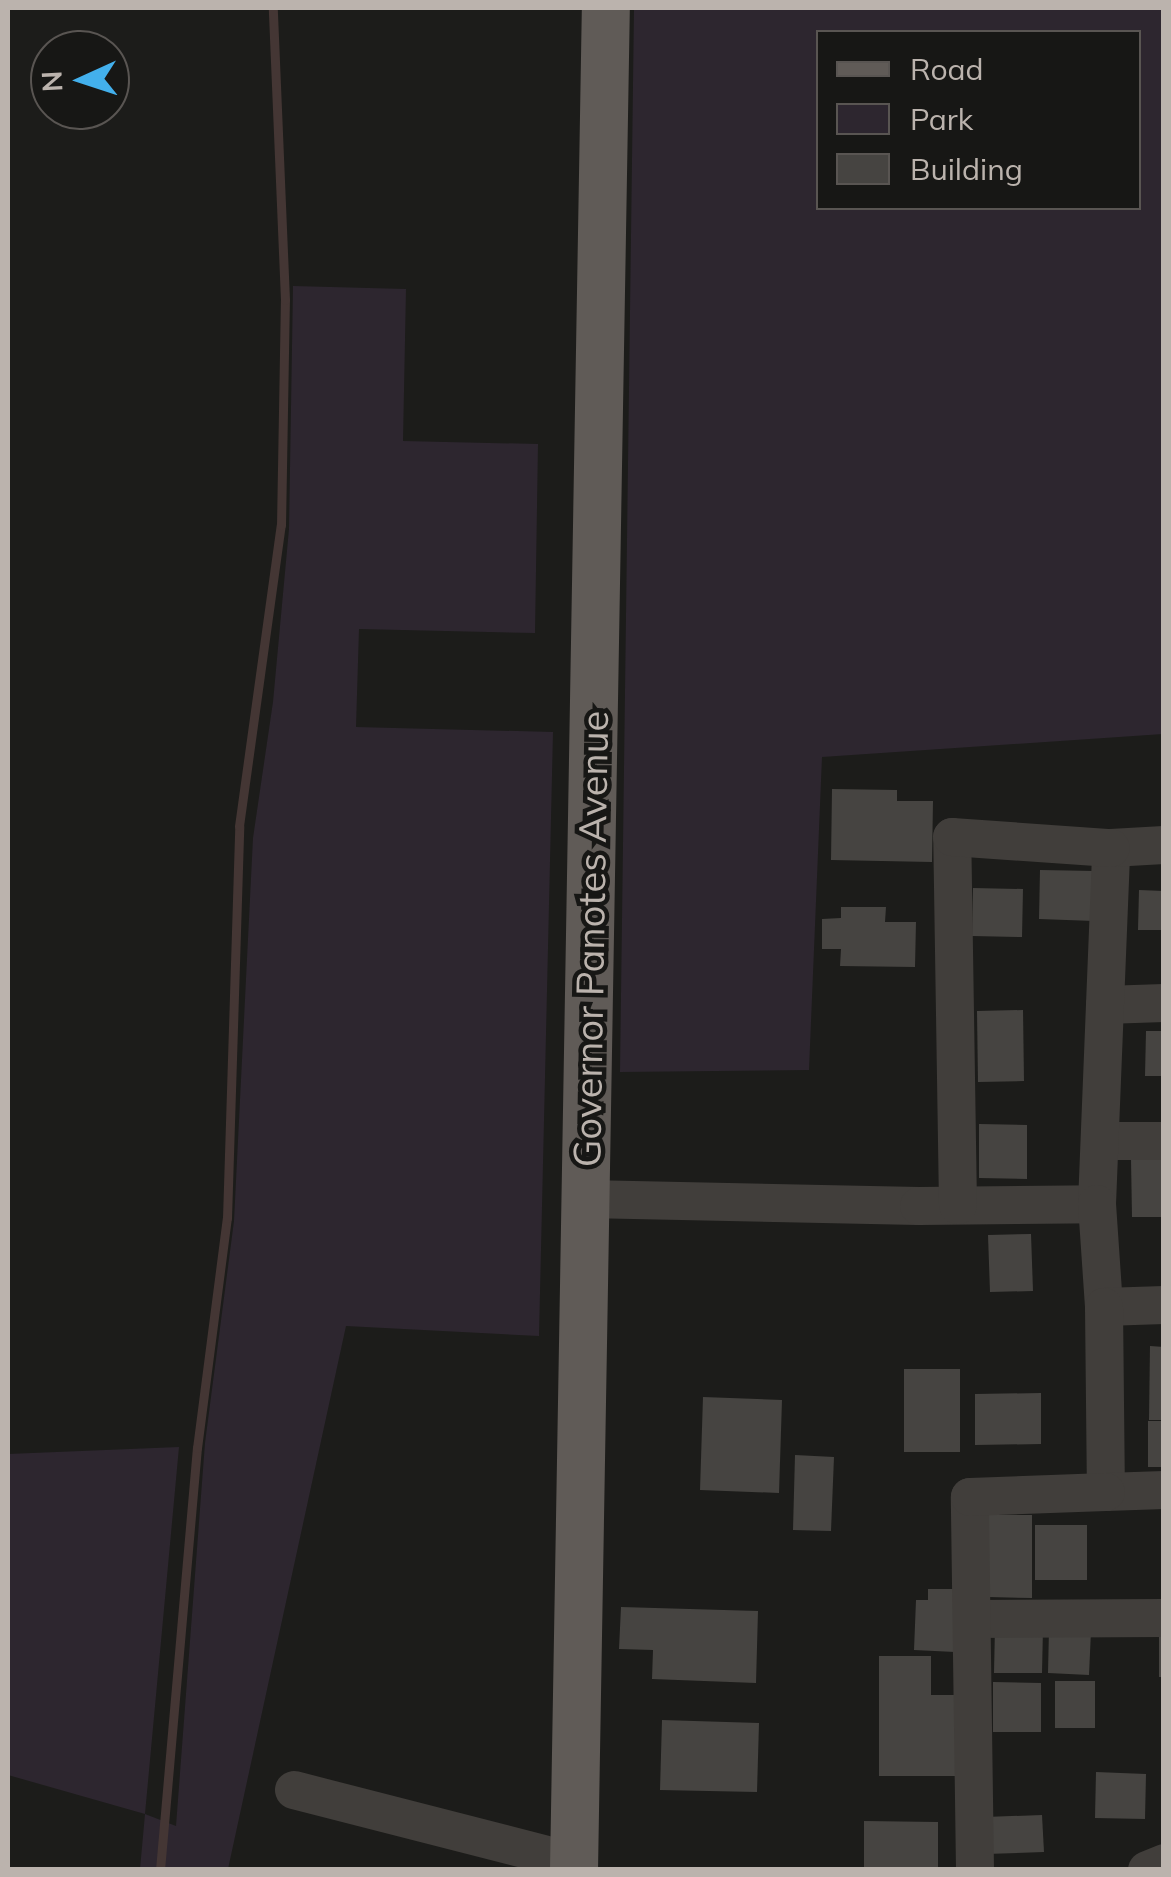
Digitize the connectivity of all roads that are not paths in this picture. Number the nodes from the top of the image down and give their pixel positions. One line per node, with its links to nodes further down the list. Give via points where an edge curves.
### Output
1 (606, 8): 8 (main road, Governor Panotes Avenue)
2 (1164, 845): 3 (street)
3 (1111, 848): 5 (street); 10 (street, via 952,837)
4 (1164, 1002): 5 (street)
5 (1105, 1005): 6 (street)
6 (1100, 1140): 7 (street); 9 (street)
7 (1164, 1141)
8 (586, 1199): 10 (street); 19 (main road, Governor Panotes Avenue)
9 (1097, 1204): 10 (street); 12 (street)
10 (958, 1206)
11 (1164, 1305): 12 (street)
12 (1104, 1307): 14 (street)
13 (1164, 1490): 14 (street)
14 (1106, 1492): 16 (street, via 970,1497)
15 (1164, 1618): 16 (street)
16 (972, 1619): 20 (street)
17 (294, 1790): 19 (street)
18 (1164, 1863): 21 (street)
19 (574, 1866)
20 (975, 1870)
21 (1147, 1870)

